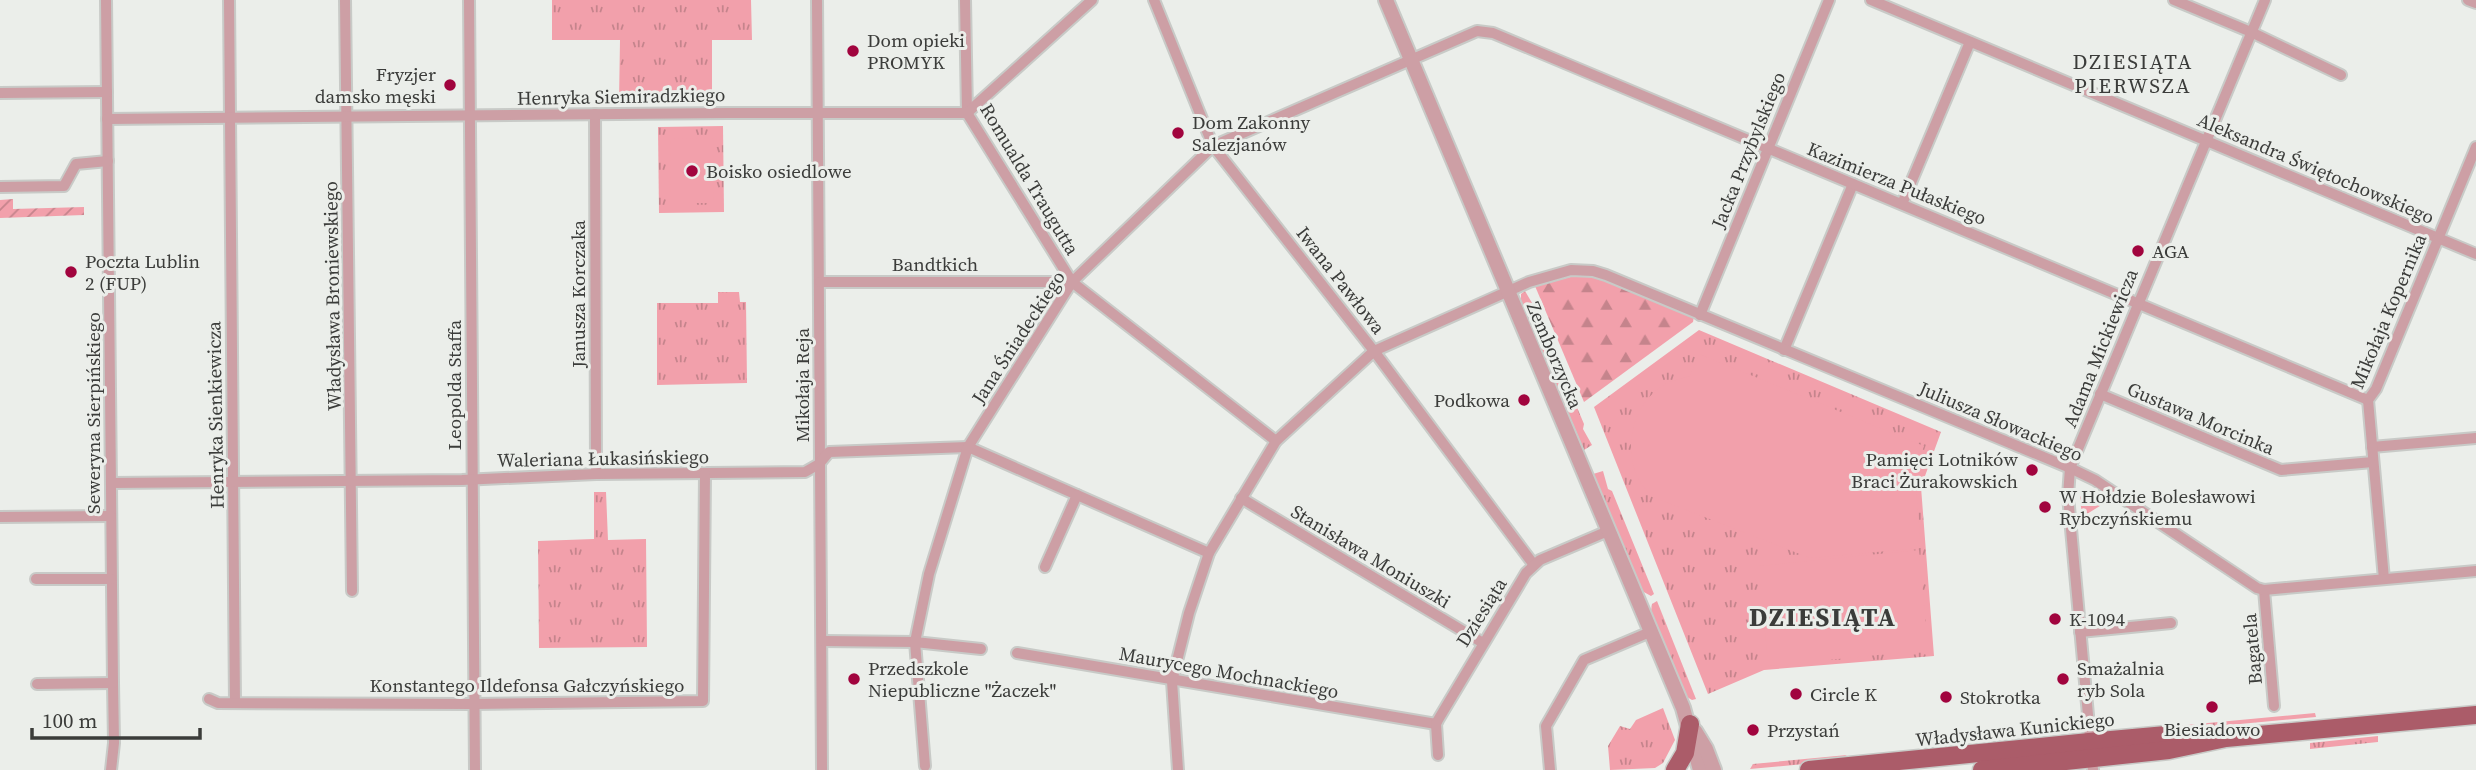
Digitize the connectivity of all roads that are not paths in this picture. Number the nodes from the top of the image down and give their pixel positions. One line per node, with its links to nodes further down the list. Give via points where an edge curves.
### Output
1 (106, 0): 20 (street, Seweryna Sierpińskiego)
2 (229, 0): 27 (street, Henryka Sienkiewicza)
3 (345, 0): 26 (street, Władysława Broniewskiego)
4 (469, 0): 25 (street, Leopolda Staffa)
5 (817, 0): 24 (street, Mikołaja Reja)
6 (965, 0): 22 (street, Romualda Traugutta)
7 (1092, 0): 22 (street)
8 (1154, 0): 30 (street, Iwana Pawłowa)
9 (1386, 0): 18 (street, Zemborzycka)
10 (1829, 0): 32 (street, Jacka Przybylskiego)
11 (1871, 0): 17 (street, Aleksandra Świętochowskiego)
12 (2174, 0): 16 (street)
13 (2265, 0): 16 (street, Adama Mickiewicza)
14 (2468, 0): 15 (street)
15 (2476, 3)
16 (2251, 32): 19 (street); 29 (street, Adama Mickiewicza)
17 (1970, 42): 29 (street, Aleksandra Świętochowskiego); 36 (street)
18 (1411, 59): 30 (street, Jana Śniadeckiego); 32 (street, Kazimierza Pułaskiego, via 1477,31 1488,31); 42 (street, Zemborzycka)
19 (2341, 75)
20 (107, 92): 21 (street); 28 (street, Seweryna Sierpińskiego)
21 (0, 93)
22 (967, 113): 24 (street, Henryka Siemiradzkiego); 41 (street, Romualda Traugutta)
23 (595, 114): 24 (street, Henryka Siemiradzkiego); 25 (street, Henryka Siemiradzkiego); 56 (street, Janusza Korczaka)
24 (819, 114): 39 (street, Mikołaja Reja)
25 (470, 115): 26 (street, Henryka Siemiradzkiego); 58 (street, Leopolda Staffa)
26 (347, 117): 27 (street, Henryka Siemiradzkiego); 59 (street, Władysława Broniewskiego)
27 (230, 118): 28 (street, Henryka Siemiradzkiego); 60 (street, Henryka Sienkiewicza)
28 (107, 119): 33 (street, Seweryna Sierpińskiego)
29 (2206, 141): 37 (street, Aleksandra Świętochowskiego); 43 (street, Adama Mickiewicza)
30 (1213, 146): 41 (street, Jana Śniadeckiego); 46 (street, Iwana Pawłowa)
31 (2476, 147): 37 (street, Mikołaja Kopernika)
32 (1767, 148): 34 (street, Kazimierza Pułaskiego); 44 (street, Jacka Przybylskiego)
33 (108, 161): 35 (street, via 76,164 64,186); 61 (street, Seweryna Sierpińskiego)
34 (1853, 184): 36 (street, Kazimierza Pułaskiego); 45 (street)
35 (0, 187)
36 (1902, 204): 43 (street, Kazimierza Pułaskiego)
37 (2438, 238): 38 (street, Aleksandra Świętochowskiego); 48 (street, Mikołaja Kopernika)
38 (2476, 254)
39 (820, 282): 40 (street, Bandtkich); 54 (street, Mikołaja Reja)
40 (1051, 282)
41 (1072, 282): 50 (street, Romualda Traugutta); 51 (street, Jana Śniadeckiego)
42 (1507, 291): 44 (street, Juliusza Słowackiego, via 1571,270 1593,271); 46 (street, Juliusza Słowackiego); 66 (street, Zemborzycka)
43 (2138, 303): 47 (street, Adama Mickiewicza); 48 (street, Kazimierza Pułaskiego)
44 (1700, 315): 45 (street, Juliusza Słowackiego)
45 (1784, 350): 55 (street, Juliusza Słowackiego)
46 (1374, 351): 50 (street, Juliusza Słowackiego); 68 (street, Iwana Pawłowa)
47 (2100, 394): 53 (street, Gustawa Morcinka, via 2281,470); 55 (street, Adama Mickiewicza)
48 (2368, 400): 52 (street, Mikołaja Kopernika)
49 (2476, 438): 52 (street)
50 (1276, 441): 63 (street, Juliusza Słowackiego)
51 (968, 447): 54 (street, Waleriana Łukasińskiego, via 829,452); 62 (street, Waleriana Łukasińskiego); 80 (street, Jana Śniadeckiego, via 929,574)
52 (2372, 447): 53 (street, Mikołaja Kopernika)
53 (2374, 462): 73 (street, Mikołaja Kopernika)
54 (820, 464): 57 (street, Waleriana Łukasińskiego, via 805,472); 79 (street, Mikołaja Reja)
55 (2070, 468): 74 (street, Juliusza Słowackiego); 78 (street, Adama Mickiewicza, via 2068,496)
56 (596, 474): 57 (street, Waleriana Łukasińskiego); 58 (street, Waleriana Łukasińskiego)
57 (705, 474): 89 (street, Konstantego Ildefonsa Gałczyńskiego, via 703,701)
58 (472, 479): 59 (street, Waleriana Łukasińskiego); 89 (street, Leopolda Staffa)
59 (352, 480): 60 (street, Waleriana Łukasińskiego); 75 (street, Władysława Broniewskiego)
60 (234, 482): 61 (street, Waleriana Łukasińskiego); 88 (street, Henryka Sienkiewicza)
61 (111, 483): 64 (street, Seweryna Sierpińskiego)
62 (1077, 495): 67 (street, Waleriana Łukasińskiego); 69 (street)
63 (1241, 498): 67 (street, Juliusza Słowackiego); 81 (street, Stanisława Moniuszki)
64 (111, 516): 65 (street); 72 (street, Seweryna Sierpińskiego)
65 (0, 517)
66 (1608, 531): 68 (street, Dziesiąta); 77 (street, Zemborzycka)
67 (1209, 554): 84 (street, Juliusza Słowackiego)
68 (1534, 565): 81 (street, Dziesiąta)
69 (1045, 567)
70 (2476, 571): 73 (street)
71 (36, 579): 72 (street)
72 (111, 579): 85 (street, Seweryna Sierpińskiego)
73 (2384, 579): 74 (street)
74 (2264, 590): 90 (street, Bagatela)
75 (352, 591)
76 (2171, 623): 78 (street)
77 (1650, 632): 93 (street, Zemborzycka); 103 (street, via 1584,660 1546,726)
78 (2081, 632): 96 (street, Adama Mickiewicza)
79 (823, 641): 80 (street); 101 (street, Mikołaja Reja)
80 (915, 642): 82 (street); 97 (street, Jana Śniadeckiego)
81 (1483, 643): 92 (street, Dziesiąta)
82 (981, 649)
83 (1017, 653): 84 (street, Maurycego Mochnackiego)
84 (1172, 681): 92 (street, Maurycego Mochnackiego); 102 (street, Juliusza Słowackiego)
85 (113, 683): 86 (street); 94 (street, Seweryna Sierpińskiego)
86 (37, 684)
87 (209, 699): 88 (street, Konstantego Ildefonsa Gałczyńskiego)
88 (235, 703): 89 (street, Konstantego Ildefonsa Gałczyńskiego)
89 (474, 704): 100 (street, Leopolda Staffa)
90 (2274, 706)
91 (2476, 715): 96 (main road, Władysława Kunickiego, via 2226,738 2166,735)
92 (1436, 724): 95 (street)
93 (1690, 724): 104 (main road, via 1685,753); 105 (street, Zemborzycka); 106 (street, Zemborzycka)
94 (114, 743): 98 (street, Seweryna Sierpińskiego); 99 (street, Seweryna Sierpińskiego)
95 (1438, 755)
96 (2091, 757): 107 (main road, Władysława Kunickiego); 108 (main road, Władysława Kunickiego)
97 (925, 766)
98 (111, 770)
99 (118, 770)
100 (475, 770)
101 (822, 770)
102 (1178, 770)
103 (1550, 770)
104 (1675, 770)
105 (1700, 770)
106 (1714, 770)
107 (1809, 770)
108 (1982, 770)

